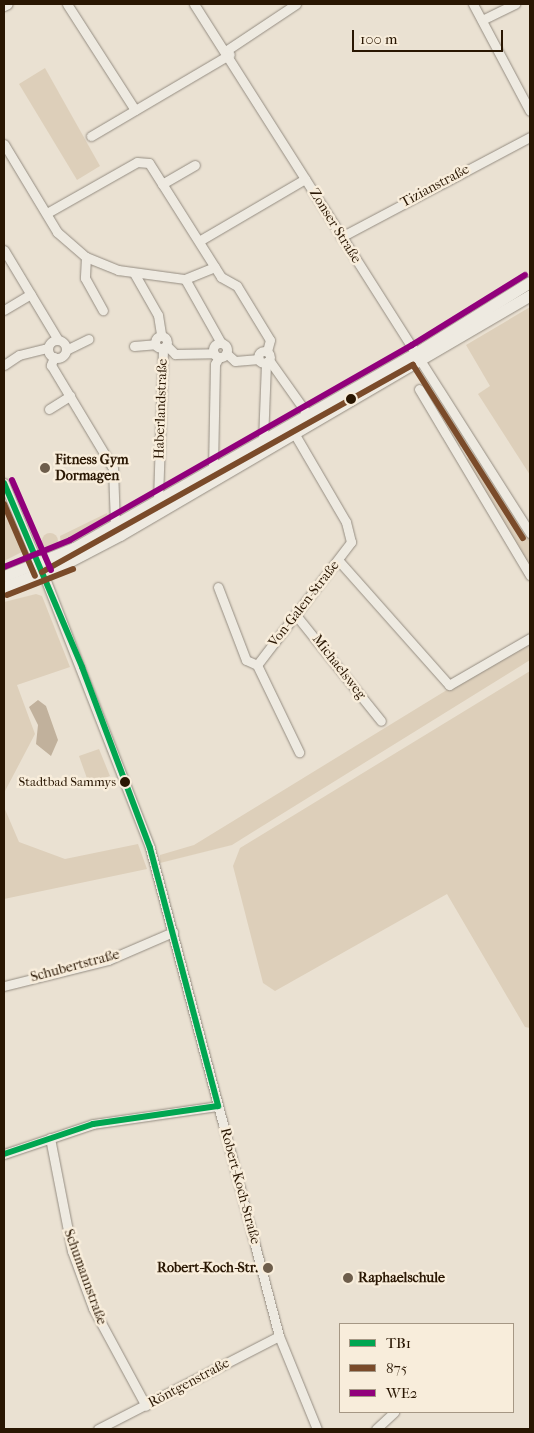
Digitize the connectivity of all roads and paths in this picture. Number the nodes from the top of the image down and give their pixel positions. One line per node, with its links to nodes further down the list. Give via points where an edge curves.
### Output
1 (8, 4): 7 (street)
2 (67, 4): 10 (street)
3 (194, 4): 9 (street, Zonser Straße)
4 (296, 4): 9 (street)
5 (473, 4): 8 (street)
6 (515, 4): 8 (street)
7 (4, 6)
8 (482, 20): 11 (street)
9 (228, 52): 10 (street); 16 (street, Zonser Straße)
10 (135, 110): 12 (street)
11 (530, 111)
12 (91, 136)
13 (530, 137): 19 (street, Tizianstraße)
14 (4, 144): 18 (street)
15 (195, 165): 17 (street)
16 (305, 179): 19 (street, Zonser Straße); 20 (street)
17 (162, 184): 18 (street, via 144,160); 20 (street)
18 (46, 213): 22 (street, via 57,232)
19 (341, 237): 39 (street, Zonser Straße)
20 (199, 241): 23 (street)
21 (4, 250): 27 (street)
22 (86, 257): 24 (street); 30 (street, via 85,278)
23 (215, 267): 25 (street); 40 (street, via 221,277 237,286 270,340)
24 (134, 273): 25 (street); 34 (street, via 158,314)
25 (185, 279): 37 (street, via 220,343)
26 (530, 282): 39 (street)
27 (31, 294): 29 (street); 32 (street)
28 (530, 295): 39 (street)
29 (4, 310)
30 (103, 310)
31 (90, 339): 36 (street)
32 (58, 340): 35 (street); 36 (street)
33 (134, 346): 34 (street)
34 (161, 346): 37 (street, via 175,354); 52 (street, Haberlandstraße)
35 (48, 348): 38 (street); 41 (street, via 20,355)
36 (66, 350): 38 (street)
37 (219, 354): 40 (street, via 235,361); 50 (street)
38 (54, 357): 43 (street, via 52,365)
39 (419, 357): 45 (street); 46 (street); 48 (street, Zonser Straße)
40 (265, 358): 45 (street); 47 (street)
41 (4, 364)
42 (419, 389): 49 (street)
43 (70, 396): 44 (street); 53 (street, via 113,468)
44 (49, 409)
45 (308, 415): 46 (street)
46 (293, 430): 47 (street); 55 (street, Von-Galen-Straße, via 346,522 350,542); 56 (street)
47 (263, 441): 50 (street)
48 (476, 448): 49 (street); 54 (street, Zonser Straße)
49 (460, 457): 57 (street)
50 (213, 468): 52 (street)
51 (4, 483): 56 (street, Robert-Koch-Straße)
52 (158, 500): 53 (street)
53 (115, 524): 56 (street)
54 (530, 533)
55 (339, 561): 61 (street, Von-Galen-Straße); 62 (street, via 449,685)
56 (41, 568): 58 (street); 59 (street); 66 (street, Robert-Koch-Straße, via 139,817)
57 (530, 575)
58 (4, 576)
59 (4, 587)
60 (218, 587): 63 (street, via 246,660)
61 (295, 614): 63 (street, Von-Galen-Straße); 64 (street, Michaelsweg)
62 (530, 638)
63 (257, 665): 65 (street)
64 (380, 720)
65 (299, 752)
66 (173, 932): 67 (street, Schubertstraße, via 108,960); 68 (street, Robert-Koch-Straße)
67 (4, 986)
68 (218, 1106): 69 (street, via 130,1116); 71 (street, Robert-Koch-Straße)
69 (50, 1138): 70 (street); 72 (street, Schumannstraße, via 72,1251 94,1308)
70 (4, 1154)
71 (279, 1336): 72 (street, Röntgenstraße); 75 (street, Robert-Koch-Straße)
72 (146, 1406): 74 (street, Röntgenstraße)
73 (393, 1413): 76 (street)
74 (98, 1429)
75 (317, 1429)
76 (376, 1429)

